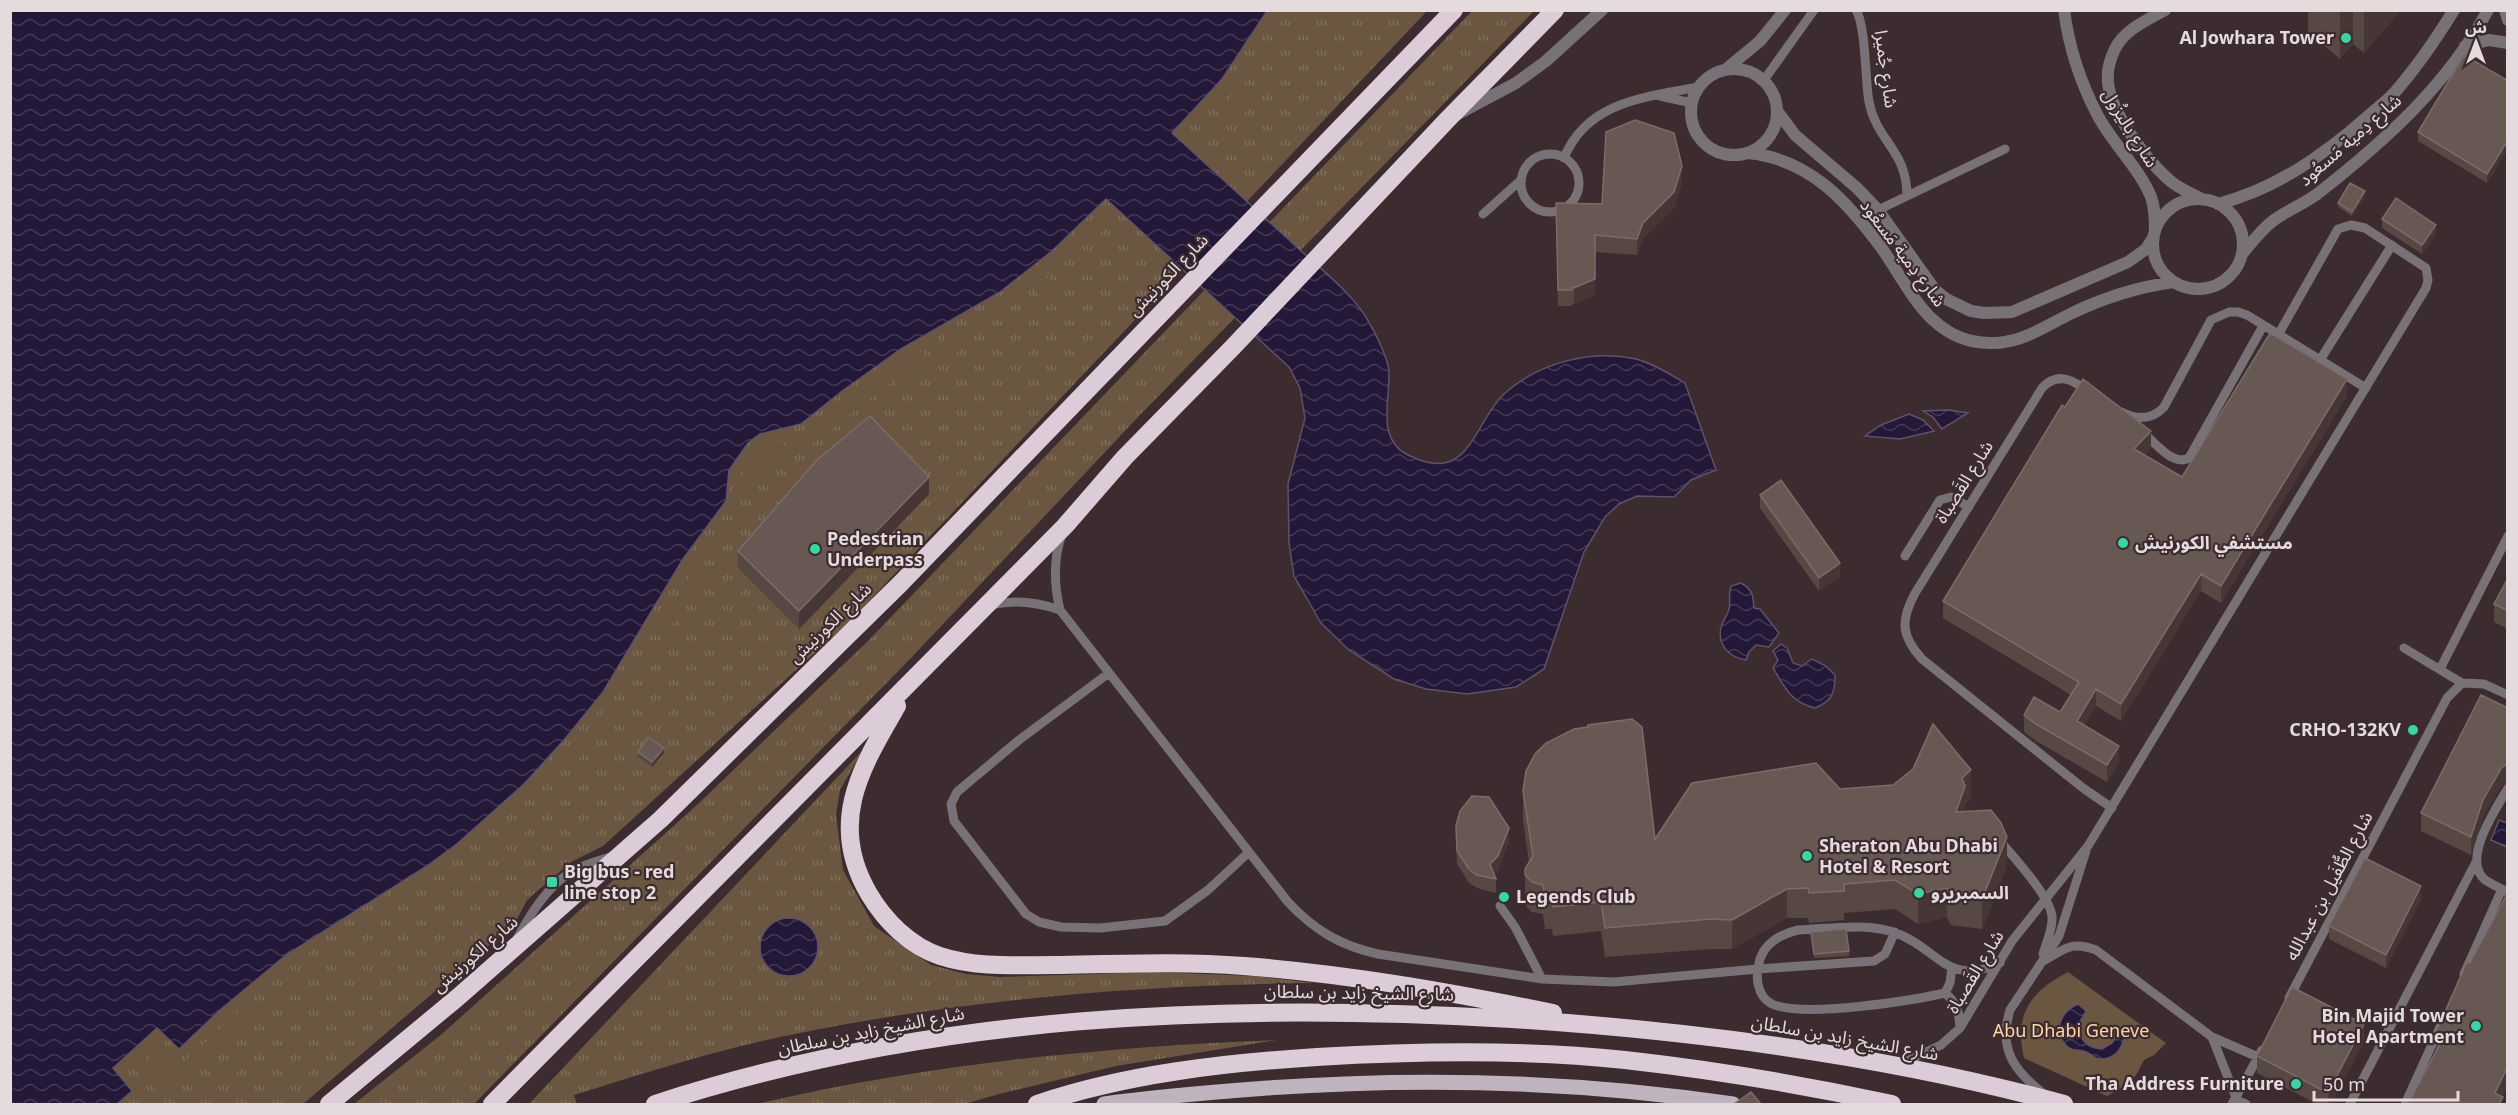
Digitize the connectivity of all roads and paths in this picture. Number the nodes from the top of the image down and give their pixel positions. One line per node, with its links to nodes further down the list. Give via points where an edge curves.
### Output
1 (1454, 10): 81 (highway, شارع الكورنيش, via 901,583 627,851)
2 (1555, 10): 21 (highway)
3 (1602, 10): 21 (street, via 1516,83)
4 (1785, 10): 15 (street, via 1760,41)
5 (1814, 10): 16 (lane)
6 (2064, 10): 31 (street, شارع باليزُول, via 2076,66 2098,117 2151,198)
7 (2165, 10): 27 (street, شارع باليزُول, via 2121,39 2109,63 2109,88 2132,136 2159,170 2178,187)
8 (2454, 10): 28 (street, شارع دِمية مَسعُود, via 2393,94 2340,141 2270,186)
9 (2488, 10): 14 (street, شارع دِمية مَسعُود)
10 (2505, 10): 12 (street)
11 (1856, 11): 26 (lane, شارع جُميرا, via 1862,24 1871,110 1905,169)
12 (2508, 20)
13 (2508, 43): 14 (street, via 2489,40)
14 (2465, 46): 33 (street, شارع دِمية مَسعُود, via 2408,118 2313,198 2274,220)
15 (1725, 70): 16 (street, via 1750,72); 17 (street, via 1708,77)
16 (1764, 80): 20 (street, via 1776,98)
17 (1699, 87): 18 (lane); 19 (street)
18 (1655, 95): 19 (lane); 24 (lane, via 1609,108 1588,122 1571,141)
19 (1692, 103): 23 (street, via 1694,127 1708,147 1723,154)
20 (1778, 112): 23 (street, via 1770,138); 29 (street, شارع دِمية مَسعُود, via 1795,135)
21 (1447, 120): 43 (highway, via 1125,457)
22 (2005, 149): 26 (lane)
23 (1748, 153): 34 (street, شارع دِمية مَسعُود, via 1796,165 1835,195 1866,228 1924,313 1961,338 1987,344 2014,341 2112,296)
24 (1564, 158): 25 (lane, via 1552,154 1535,158 1526,166); 25 (lane, via 1576,171 1579,183 1573,200 1564,208 1546,212 1534,208 1523,194)
25 (1521, 180): 30 (lane)
26 (1908, 195): 29 (lane)
27 (2203, 200): 28 (street); 31 (street, via 2174,207 2162,217)
28 (2218, 204): 33 (street, via 2232,214 2241,228)
29 (1878, 210): 31 (street, شارع دِمية مَسعُود, via 1935,290 1958,306 1984,314 2025,308 2128,262 2146,249)
30 (1483, 214)
31 (2154, 235): 34 (street, via 2153,248 2160,268)
32 (2391, 244): 36 (lane, شارع القَصباة, via 2359,225 2338,229); 37 (lane); 38 (lane, شارع القَصباة, via 2426,268 2428,280)
33 (2243, 253): 34 (street, via 2236,269 2216,286 2190,288)
34 (2174, 282)
35 (2263, 326): 36 (lane); 41 (lane, via 2238,312 2220,315 2206,328 2159,413 2140,418); 41 (lane, via 2186,460 2173,459)
36 (2278, 335): 37 (lane)
37 (2320, 360): 38 (lane)
38 (2366, 388): 55 (lane, شارع القَصباة)
39 (2100, 399): 42 (lane, شارع القَصباة, via 2073,380 2049,381)
40 (2110, 405): 41 (lane)
41 (2119, 411)
42 (1969, 507): 45 (lane, via 1952,497 1940,500); 55 (lane, شارع القَصباة, via 1908,606 1905,621 1910,646 2082,788)
43 (1065, 526): 46 (highway); 47 (lane, via 1056,561)
44 (2508, 536): 49 (lane)
45 (1905, 556)
46 (983, 607): 47 (lane, via 1014,601); 51 (highway)
47 (1060, 610): 50 (lane)
48 (2404, 648): 49 (lane)
49 (2440, 669): 52 (lane)
50 (1109, 673): 58 (lane); 58 (lane, via 1019,740 952,798 954,821 1018,905 1039,922 1061,927 1100,928 1165,921 1208,890)
51 (911, 682): 73 (highway, via 861,772 850,816 857,869 877,908 915,944 940,956 983,965 1241,966 1344,975); 82 (highway)
52 (2460, 684): 53 (lane, via 2484,684); 71 (lane, شارع الطُّفَيل بن عبدالله, via 2447,698)
53 (2508, 695)
54 (2508, 788): 59 (lane, via 2479,844)
55 (2112, 808): 57 (lane, شارع القَصباة)
56 (1992, 830): 61 (lane)
57 (2088, 846): 61 (lane, شارع القَصباة); 64 (lane, شارع القَصباة, via 2059,936)
58 (1249, 852): 68 (lane, via 1302,917 1337,941 1378,954)
59 (2476, 862): 60 (lane, via 2483,879); 89 (lane)
60 (2505, 890): 69 (lane)
61 (2045, 898): 64 (lane, via 2052,915); 65 (lane, شارع القَصباة)
62 (1500, 906): 68 (lane)
63 (1895, 932): 66 (lane); 67 (lane, via 1888,950 1874,961); 67 (lane, via 1859,928 1786,932 1767,947)
64 (2040, 962): 75 (lane, via 2067,946 2096,950); 80 (lane, شارع القَصباة, via 2010,1010 2005,1039 2014,1066)
65 (2000, 963): 66 (lane, via 1983,971); 74 (lane, شارع القَصباة)
66 (1952, 967): 70 (lane)
67 (1758, 969): 68 (lane, via 1614,982); 70 (lane, via 1763,997 1780,1007 1838,1009)
68 (1542, 979)
69 (2458, 986)
70 (1945, 993): 74 (lane, via 1959,1010)
71 (2285, 1006)
72 (2444, 1018): 90 (lane)
73 (1623, 1026): 78 (highway, شارع الشيخ زايد بن سلطان, via 1796,1048); 83 (highway, شارع الشيخ زايد بن سلطان, via 1400,1013 1211,1013 1101,1019 879,1049 745,1078)
74 (1960, 1028): 78 (lane, شارع القَصباة, via 1941,1045)
75 (2212, 1036): 77 (lane); 79 (lane)
76 (2269, 1037): 77 (lane)
77 (2258, 1057): 79 (lane)
78 (1896, 1066): 80 (highway, شارع الشيخ زايد بن سلطان)
79 (2234, 1102): 88 (lane)
80 (2058, 1103)
81 (329, 1104)
82 (492, 1104)
83 (654, 1104)
84 (1037, 1104): 87 (highway, via 1114,1084 1226,1064 1392,1053 1623,1060 1810,1087)
85 (1104, 1104): 86 (main road, via 1215,1091 1392,1081 1550,1084)
86 (1733, 1104)
87 (1892, 1104)
88 (2246, 1104)
89 (2350, 1104)
90 (2405, 1104)

